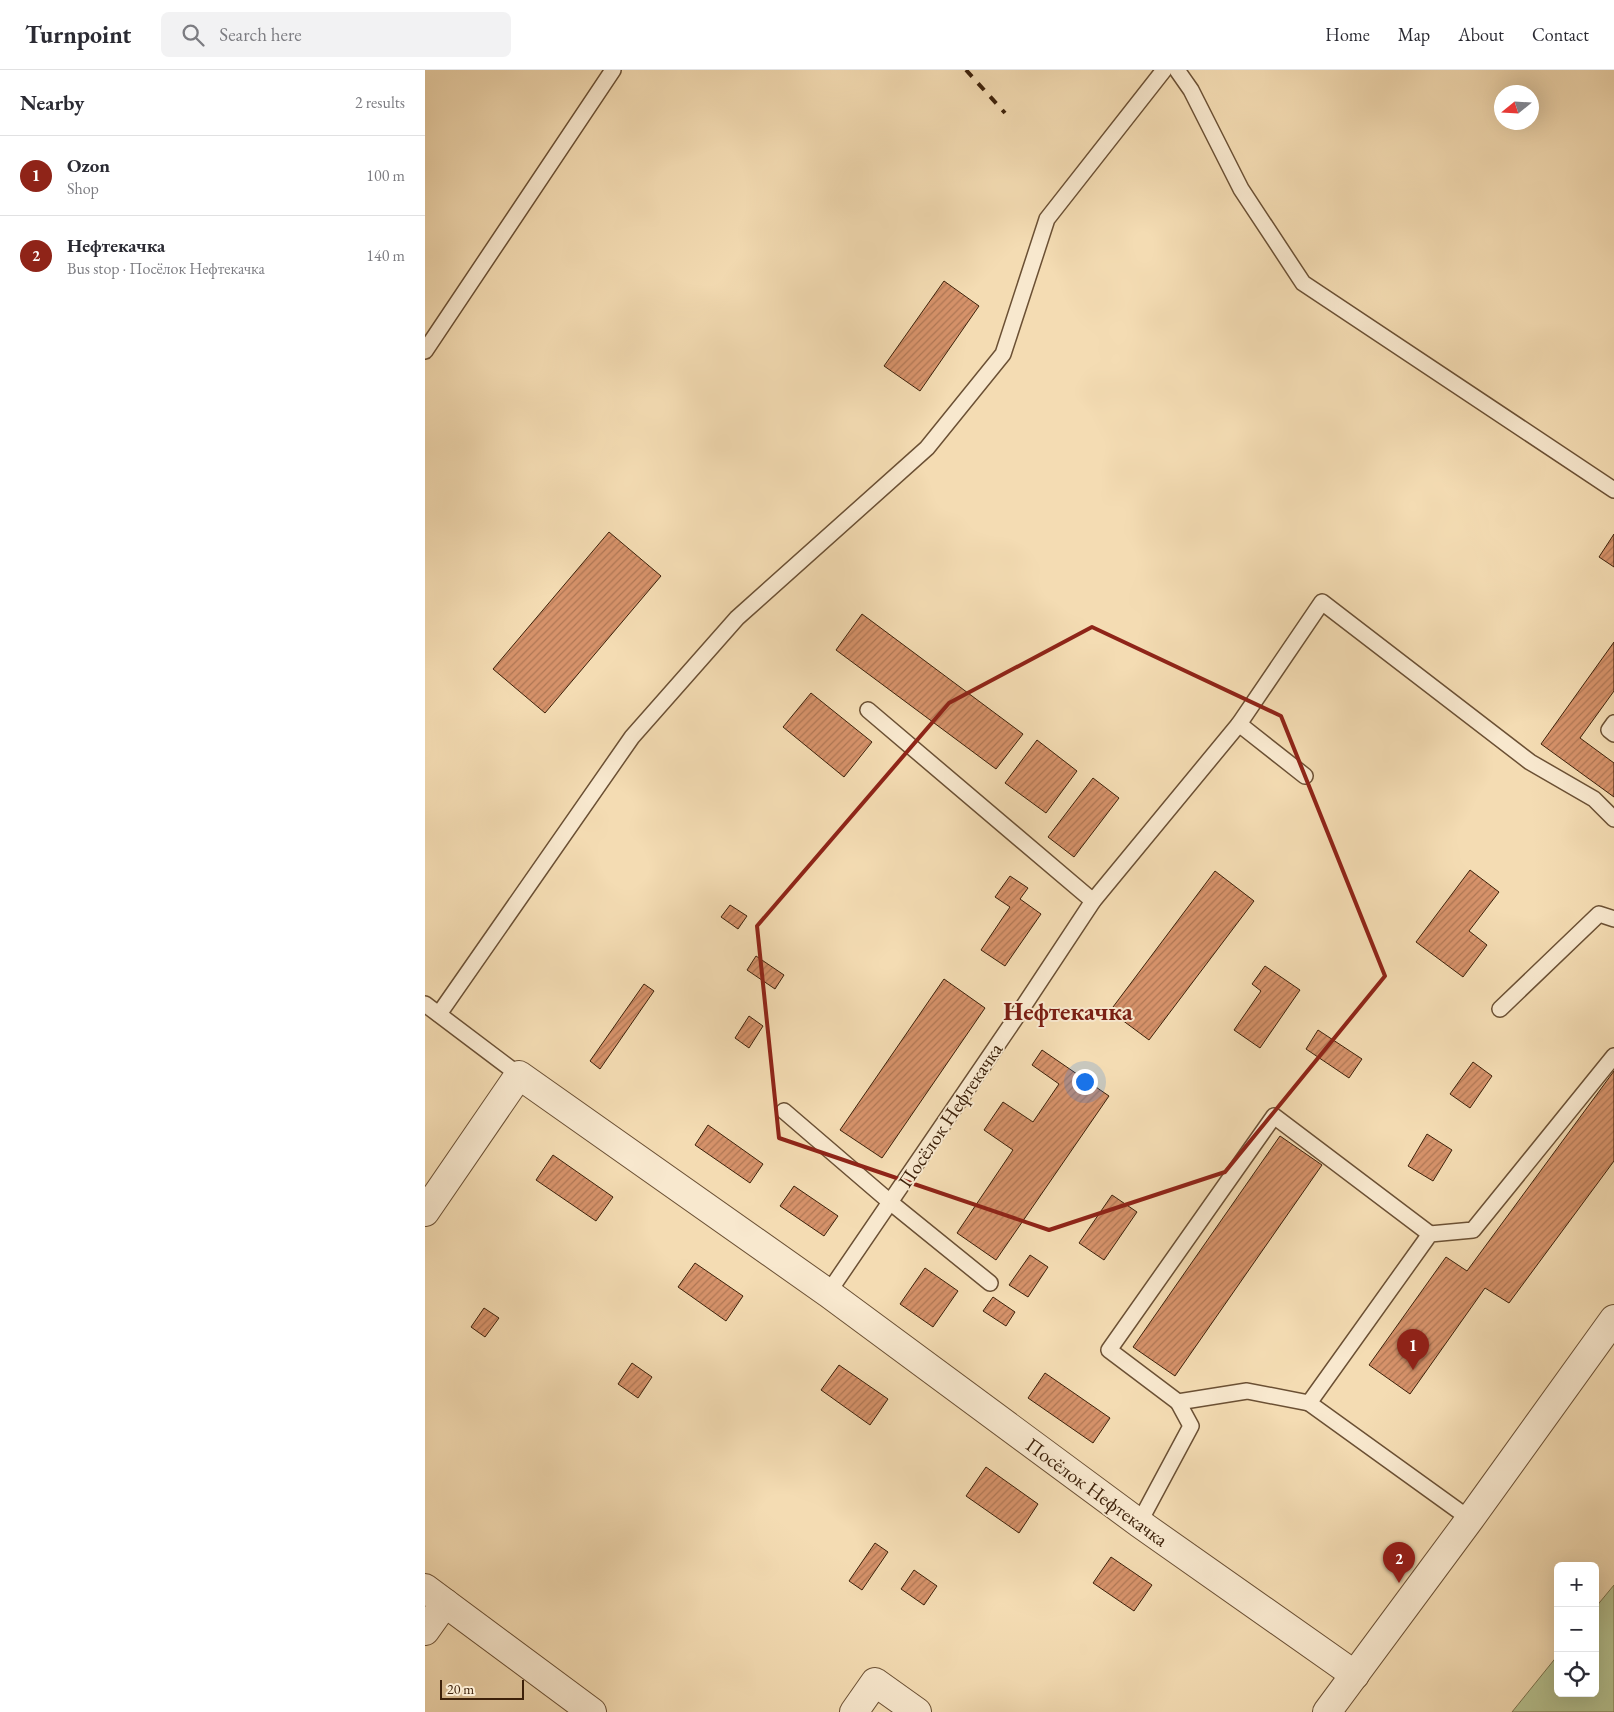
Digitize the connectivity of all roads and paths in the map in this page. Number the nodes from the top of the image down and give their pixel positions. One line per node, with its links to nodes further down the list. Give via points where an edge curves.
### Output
1 (613, 70): 4 (lane)
2 (1164, 70): 16 (lane, via 1047,219 1003,354 927,448 737,618 632,737)
3 (1177, 70): 5 (lane, via 1191,90 1241,189 1303,283)
4 (425, 351)
5 (1614, 490)
6 (868, 710): 12 (lane)
7 (1614, 723): 9 (lane, via 1609,730)
8 (1239, 724): 10 (lane); 11 (lane, Посёлок Нефтекачка, via 1322,602 1530,762 1594,799); 12 (lane, Посёлок Нефтекачка)
9 (1614, 734)
10 (1305, 776)
11 (1614, 819)
12 (1093, 901): 20 (lane, Посёлок Нефтекачка)
13 (1614, 919): 15 (lane, via 1599,914)
14 (425, 1004): 16 (lane)
15 (1499, 1009)
16 (439, 1014): 18 (lane)
17 (1614, 1056): 22 (lane, via 1473,1230)
18 (519, 1074): 21 (street); 24 (street, Посёлок Нефтекачка)
19 (784, 1111): 20 (lane)
20 (890, 1202): 23 (lane); 24 (lane, Посёлок Нефтекачка)
21 (425, 1212)
22 (1430, 1234): 26 (lane, via 1274,1116 1109,1350); 27 (lane)
23 (990, 1283)
24 (828, 1294): 29 (street, Посёлок Нефтекачка)
25 (1614, 1319): 28 (street)
26 (1178, 1402): 27 (lane, via 1247,1391); 29 (lane, via 1191,1426)
27 (1309, 1403): 28 (lane)
28 (1470, 1519): 32 (street)
29 (1139, 1523): 32 (street, Посёлок Нефтекачка)
30 (435, 1595): 31 (street); 33 (street)
31 (425, 1631)
32 (1355, 1675): 36 (street)
33 (592, 1712)
34 (854, 1712): 35 (street, via 875,1682)
35 (917, 1712)
36 (1327, 1712)

